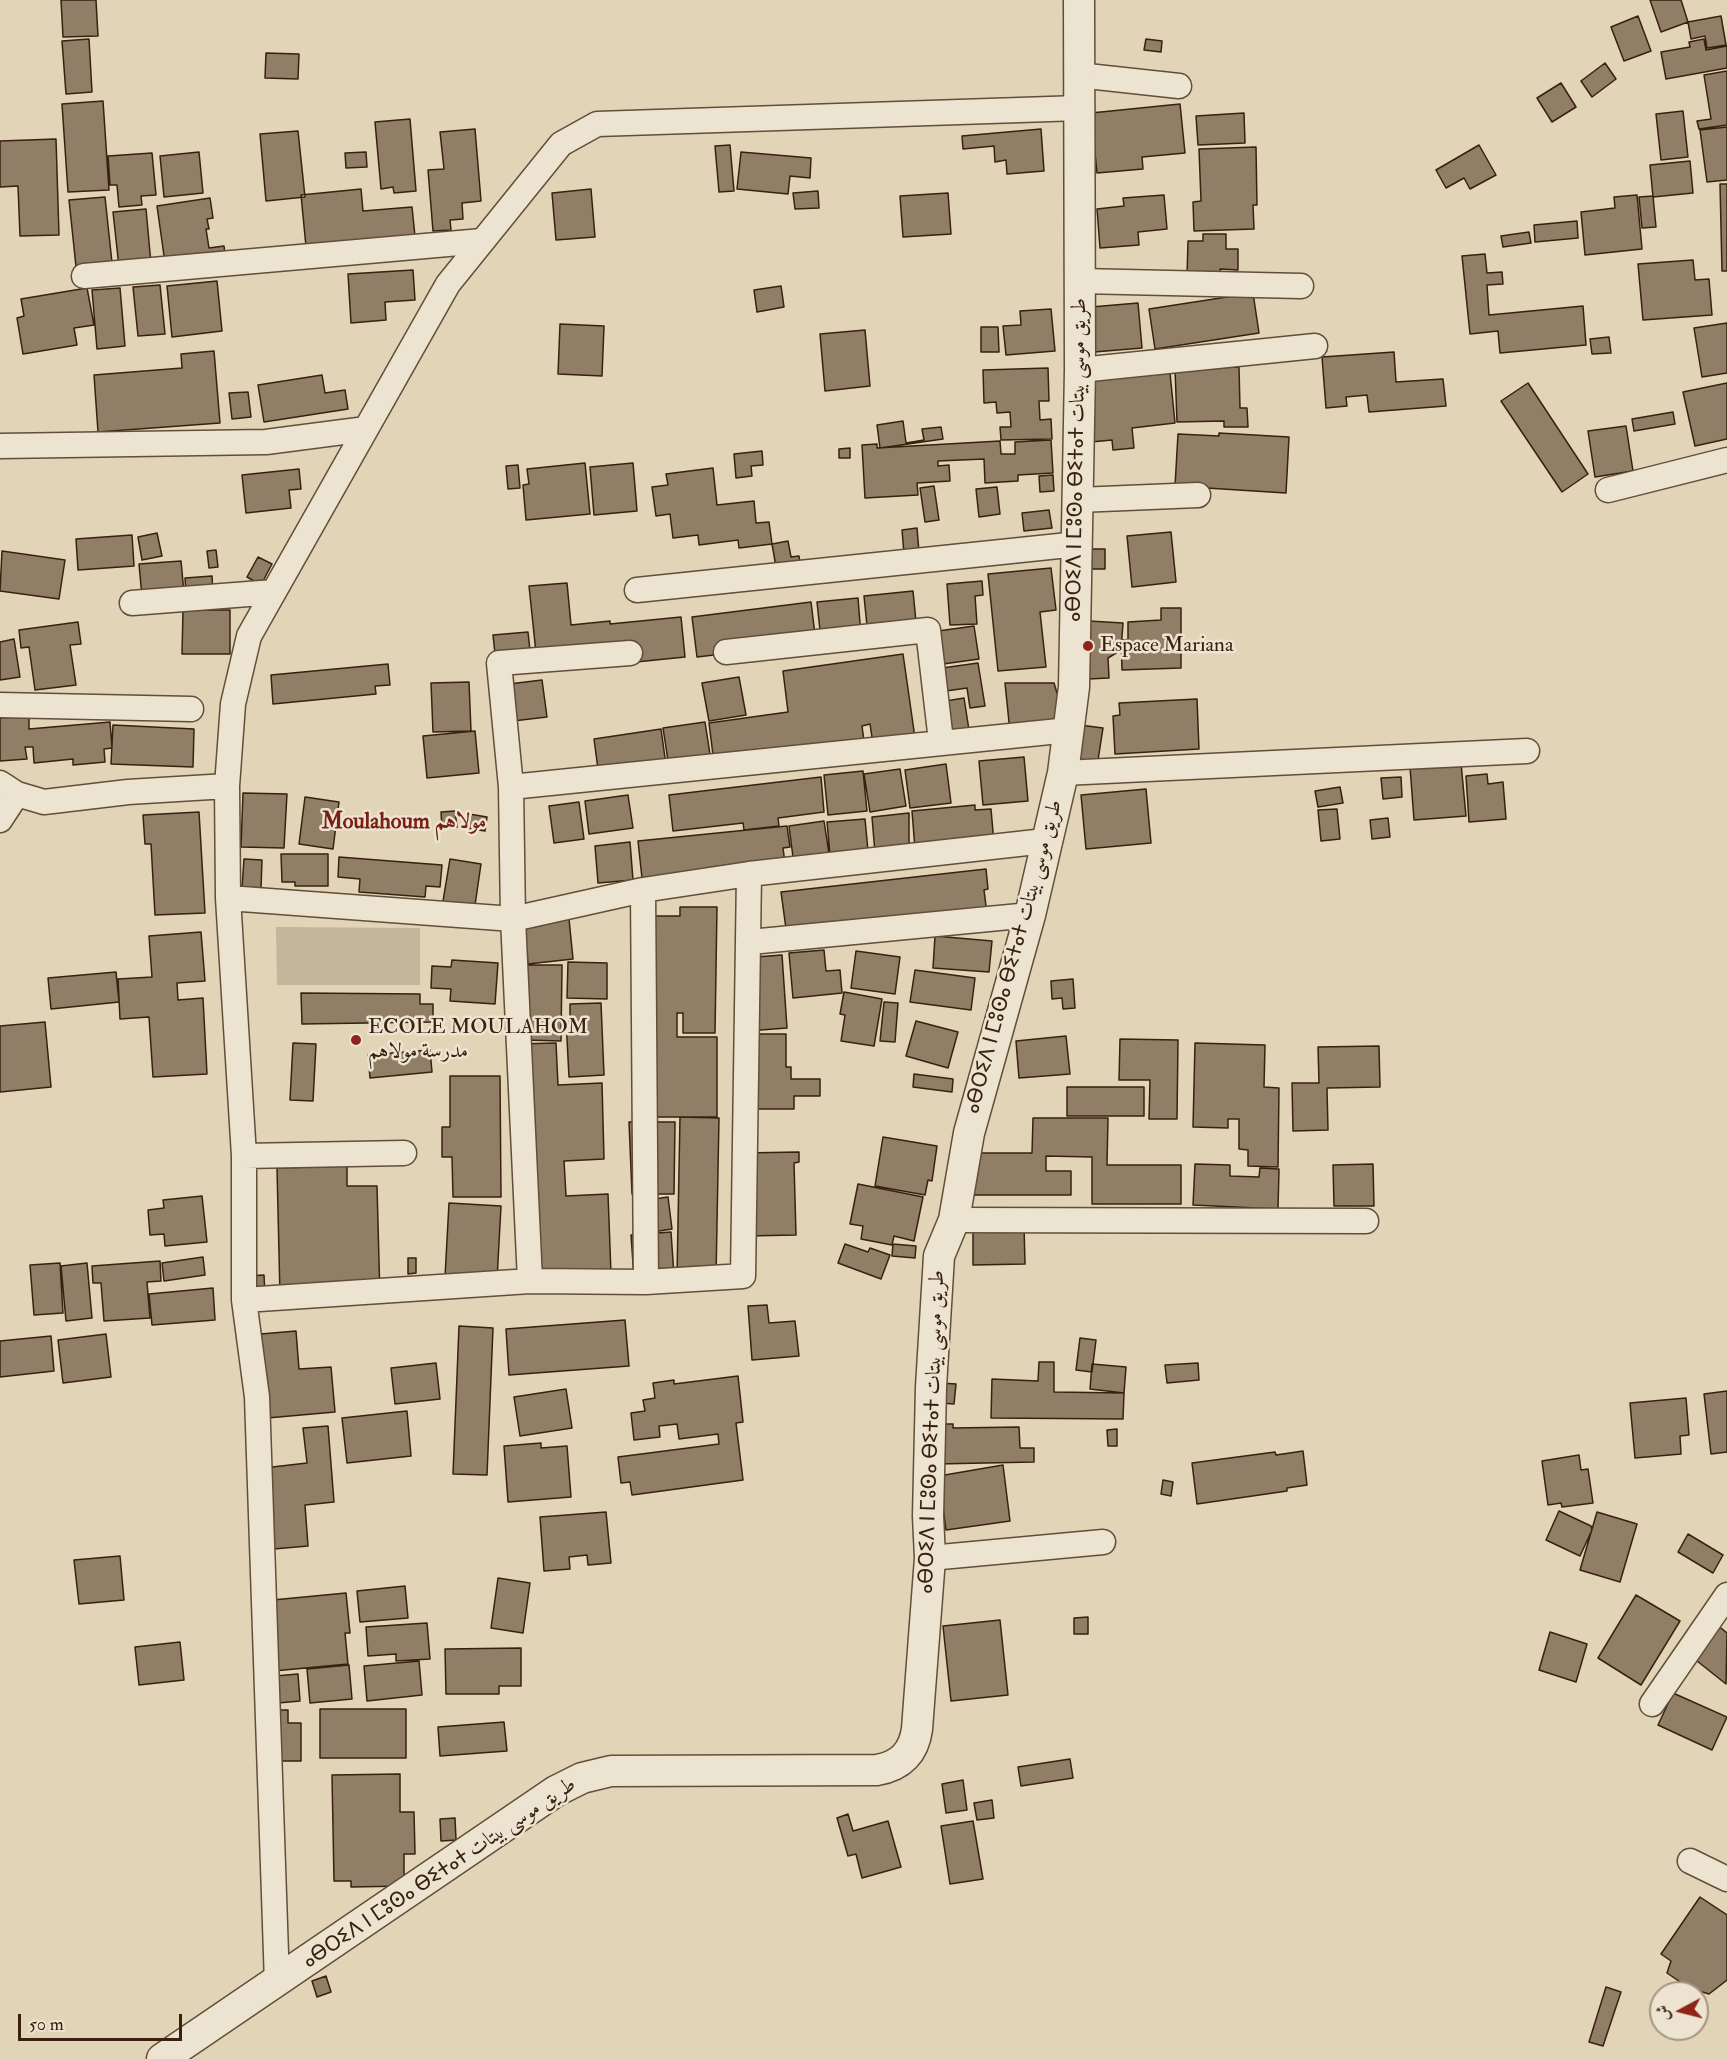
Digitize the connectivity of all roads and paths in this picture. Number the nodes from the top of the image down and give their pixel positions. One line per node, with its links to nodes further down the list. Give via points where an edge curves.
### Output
1 (1079, 0): 2 (street, ⴰⴱⵔⵉⴷ ⵏ ⵎⵓⵙⴰ ⴱⵉⵜⴰⵜ طريق موسى بيتات)
2 (1078, 75): 3 (street); 4 (street, ⴰⴱⵔⵉⴷ ⵏ ⵎⵓⵙⴰ ⴱⵉⵜⴰⵜ طريق موسى بيتات)
3 (1179, 86)
4 (1080, 108): 5 (street, via 597,124 561,144); 7 (street, ⴰⴱⵔⵉⴷ ⵏ ⵎⵓⵙⴰ ⴱⵉⵜⴰⵜ طريق موسى بيتات)
5 (482, 241): 6 (street); 11 (street, via 448,284)
6 (84, 276)
7 (1080, 281): 8 (street); 10 (street, ⴰⴱⵔⵉⴷ ⵏ ⵎⵓⵙⴰ ⴱⵉⵜⴰⵜ طريق موسى بيتات)
8 (1301, 286)
9 (1315, 346): 10 (street)
10 (1080, 370): 16 (street, ⴰⴱⵔⵉⴷ ⵏ ⵎⵓⵙⴰ ⴱⵉⵜⴰⵜ طريق موسى بيتات)
11 (366, 429): 12 (street, via 266,442); 19 (street)
12 (0, 446)
13 (1727, 460): 14 (street)
14 (1608, 490)
15 (1198, 495): 16 (street)
16 (1078, 500): 17 (street, ⴰⴱⵔⵉⴷ ⵏ ⵎⵓⵙⴰ ⴱⵉⵜⴰⵜ طريق موسى بيتات)
17 (1078, 544): 18 (street); 25 (street, ⴰⴱⵔⵉⴷ ⵏ ⵎⵓⵙⴰ ⴱⵉⵜⴰⵜ طريق موسى بيتات)
18 (637, 590)
19 (273, 592): 20 (street); 29 (street, via 249,636 233,704)
20 (132, 603)
21 (726, 652): 26 (street, via 928,630)
22 (630, 653): 30 (street, via 499,663)
23 (0, 705): 24 (street)
24 (191, 710)
25 (1069, 730): 26 (street); 28 (street, ⴰⴱⵔⵉⴷ ⵏ ⵎⵓⵙⴰ ⴱⵉⵜⴰⵜ طريق موسى بيتات)
26 (940, 741): 30 (street)
27 (1527, 751): 28 (street)
28 (1063, 773): 33 (street, ⴰⴱⵔⵉⴷ ⵏ ⵎⵓⵙⴰ ⴱⵉⵜⴰⵜ طريق موسى بيتات)
29 (227, 786): 31 (street, via 44,802); 36 (street)
30 (511, 787): 38 (street)
31 (8, 788): 32 (street)
32 (0, 820)
33 (1045, 841): 34 (street); 37 (street, ⴰⴱⵔⵉⴷ ⵏ ⵎⵓⵙⴰ ⴱⵉⵜⴰⵜ طريق موسى بيتات)
34 (749, 874): 35 (street); 39 (street)
35 (643, 890): 38 (street); 45 (street)
36 (228, 898): 38 (street); 41 (street)
37 (1030, 915): 39 (street); 42 (street, ⴰⴱⵔⵉⴷ ⵏ ⵎⵓⵙⴰ ⴱⵉⵜⴰⵜ طريق موسى بيتات, via 969,1133)
38 (513, 919): 44 (street)
39 (750, 942): 45 (street, via 743,1276)
40 (404, 1153): 41 (street)
41 (244, 1156): 46 (street)
42 (954, 1220): 43 (street); 48 (street, ⴰⴱⵔⵉⴷ ⵏ ⵎⵓⵙⴰ ⴱⵉⵜⴰⵜ طريق موسى بيتات, via 939,1256 931,1387)
43 (1366, 1221)
44 (530, 1281): 45 (street); 46 (street)
45 (646, 1282)
46 (244, 1300): 53 (street, via 257,1397)
47 (1103, 1542): 48 (street)
48 (930, 1558): 53 (street, ⴰⴱⵔⵉⴷ ⵏ ⵎⵓⵙⴰ ⴱⵉⵜⴰⵜ طريق موسى بيتات, via 916,1738 909,1754 895,1766 877,1770 611,1771 582,1778 556,1791)
49 (1727, 1595): 50 (street)
50 (1652, 1704)
51 (1690, 1861): 52 (street)
52 (1727, 1880)
53 (277, 1983): 54 (street, ⴰⴱⵔⵉⴷ ⵏ ⵎⵓⵙⴰ ⴱⵉⵜⴰⵜ طريق موسى بيتات)
54 (162, 2059)

